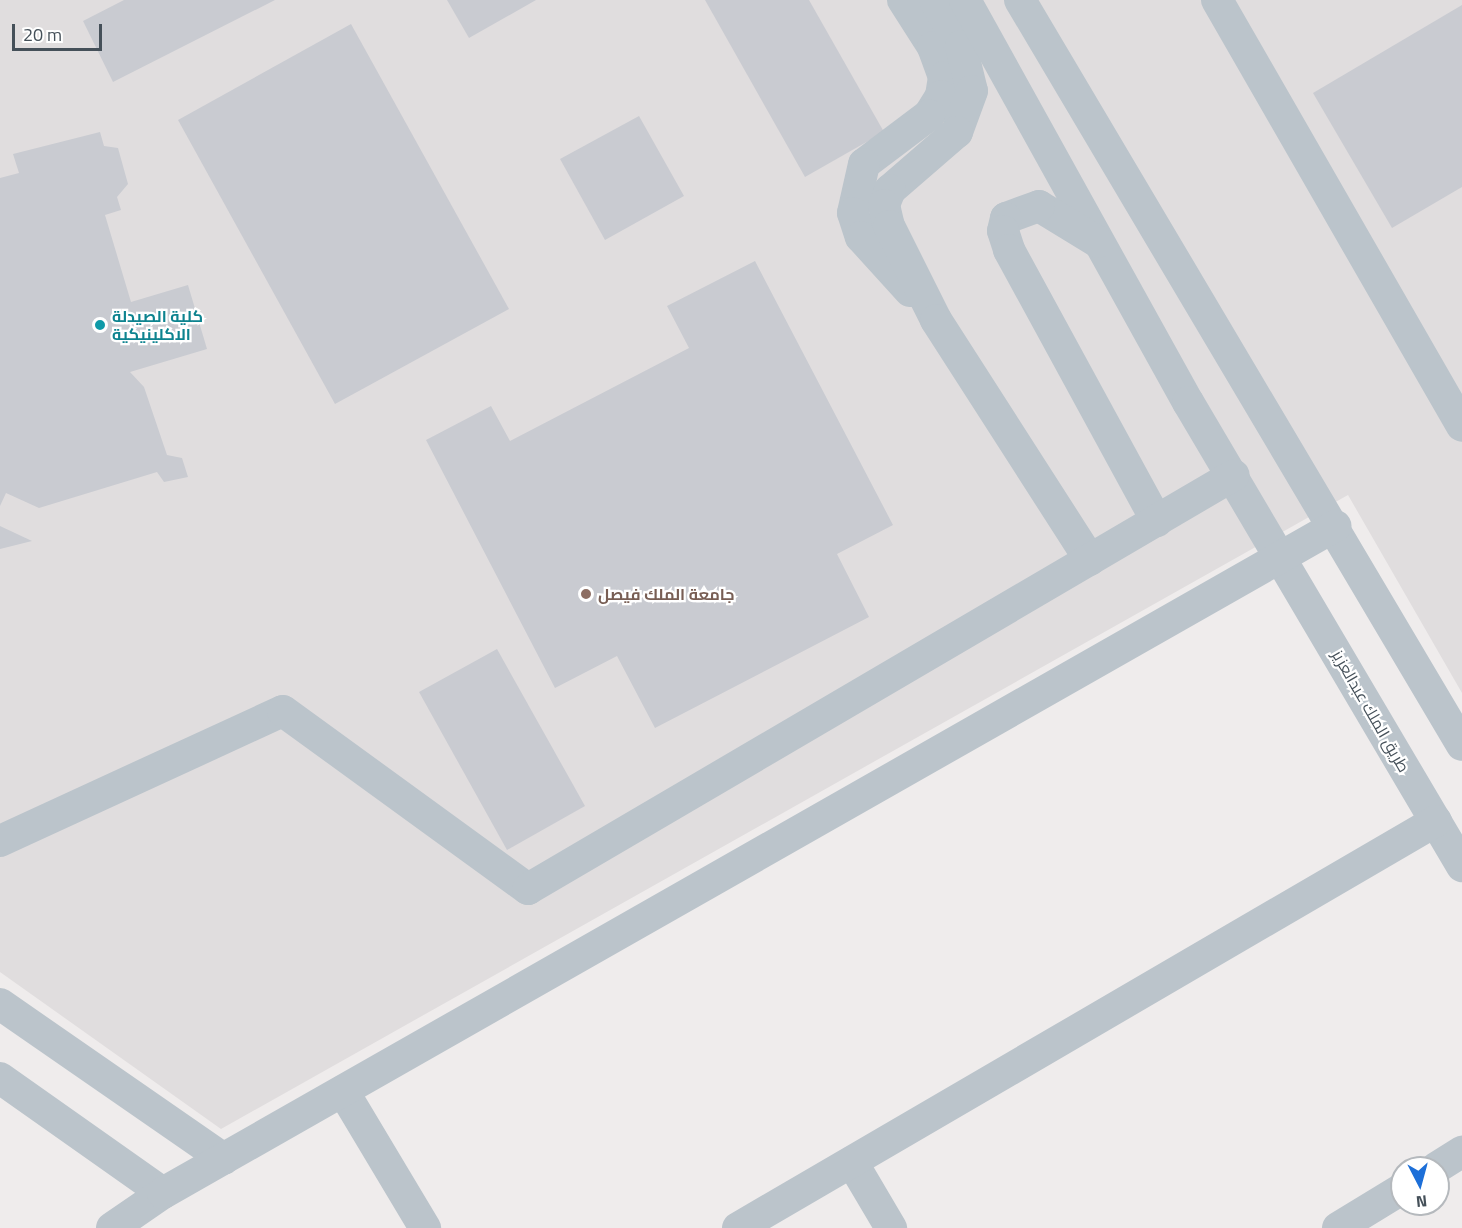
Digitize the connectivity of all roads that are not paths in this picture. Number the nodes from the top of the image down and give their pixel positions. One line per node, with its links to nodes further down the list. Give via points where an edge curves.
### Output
1 (903, 0): 7 (street, via 933,47 944,77 941,96 928,115 864,164 853,213 861,237)
2 (935, 0): 7 (street, via 961,46 972,91 957,132 896,184 884,206 889,226)
3 (965, 0): 6 (street, طريق الملك عبدالعزيز)
4 (1020, 0): 11 (street)
5 (1216, 0): 8 (street)
6 (1100, 244): 9 (street, طريق الملك عبدالعزيز); 10 (street, via 1039,206 1006,218 1003,231 1009,250)
7 (936, 320): 13 (street)
8 (1462, 426)
9 (1234, 476): 10 (street); 12 (street, طريق الملك عبدالعزيز)
10 (1157, 521): 13 (street)
11 (1335, 526): 12 (street); 14 (street)
12 (1280, 557): 15 (street, طريق الملك عبدالعزيز); 20 (street)
13 (1090, 560): 16 (street, via 528,889 283,711)
14 (1462, 745)
15 (1436, 820): 17 (street, طريق الملك عبدالعزيز); 22 (street)
16 (0, 841)
17 (1462, 866)
18 (0, 1004): 21 (street)
19 (0, 1078): 23 (street)
20 (343, 1091): 21 (street); 27 (street)
21 (224, 1159): 23 (street)
22 (852, 1162): 28 (street); 29 (street)
23 (164, 1193): 26 (street)
24 (1390, 1198): 25 (street)
25 (1353, 1224)
26 (112, 1228)
27 (425, 1228)
28 (738, 1228)
29 (891, 1228)

